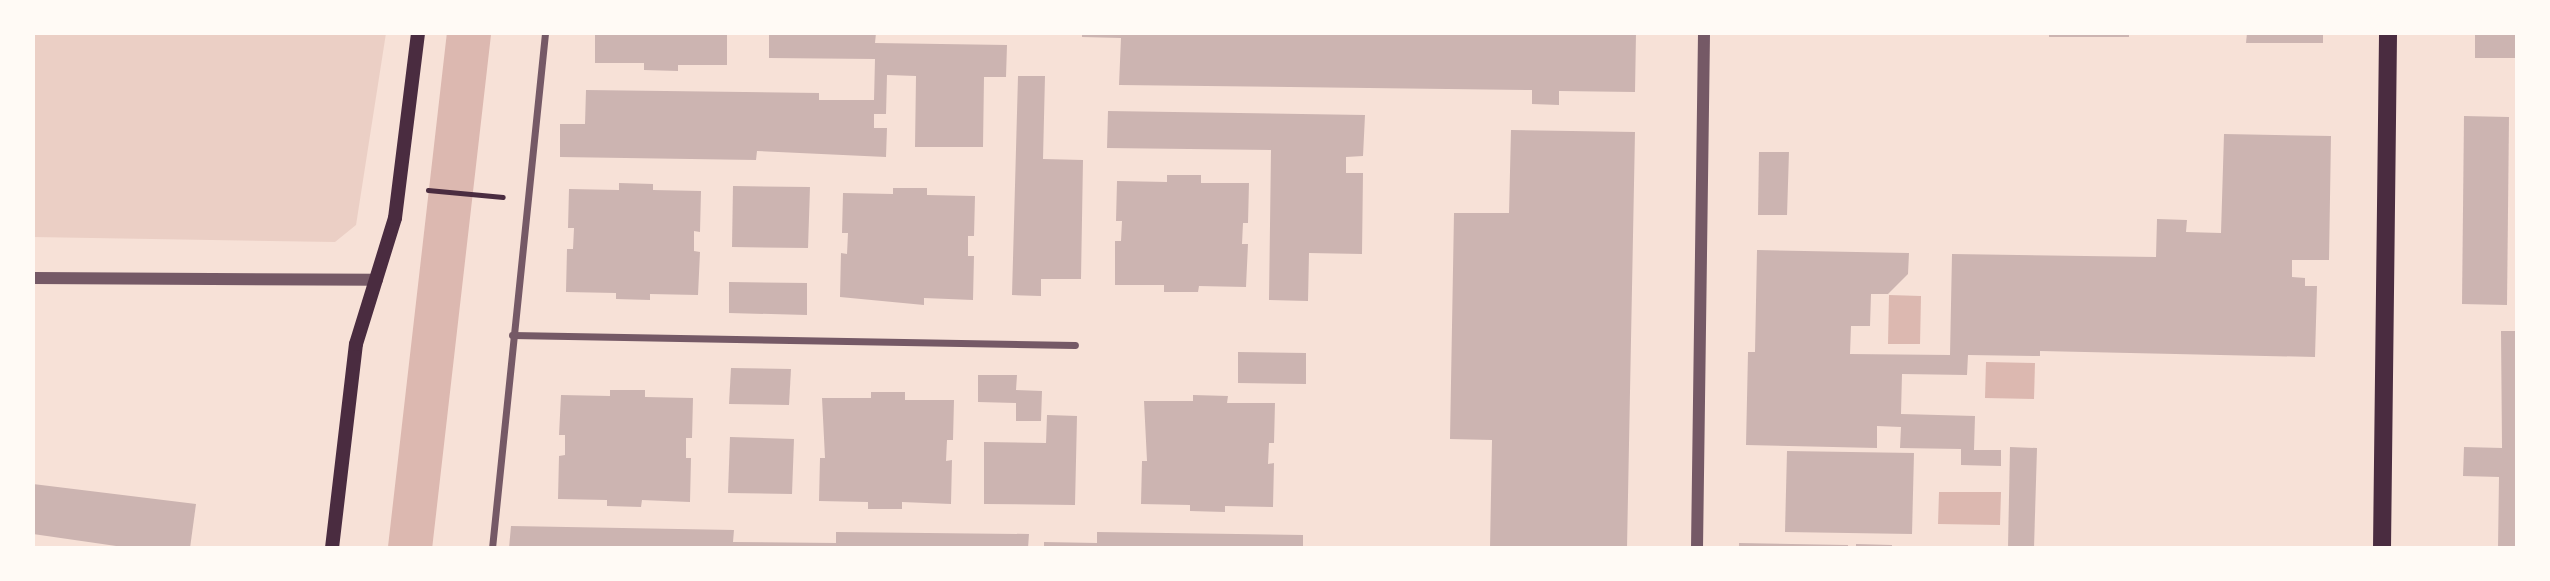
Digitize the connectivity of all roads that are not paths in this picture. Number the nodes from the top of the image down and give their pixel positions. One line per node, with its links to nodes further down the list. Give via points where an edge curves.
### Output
1 (418, 33): 6 (main road, via 395,218)
2 (545, 33): 7 (street)
3 (1704, 33): 11 (street)
4 (2388, 33): 12 (main road)
5 (33, 278): 6 (street)
6 (377, 280): 9 (main road, via 356,344)
7 (512, 335): 8 (street); 10 (street)
8 (1075, 345)
9 (331, 548)
10 (492, 548)
11 (1698, 548)
12 (2382, 548)

